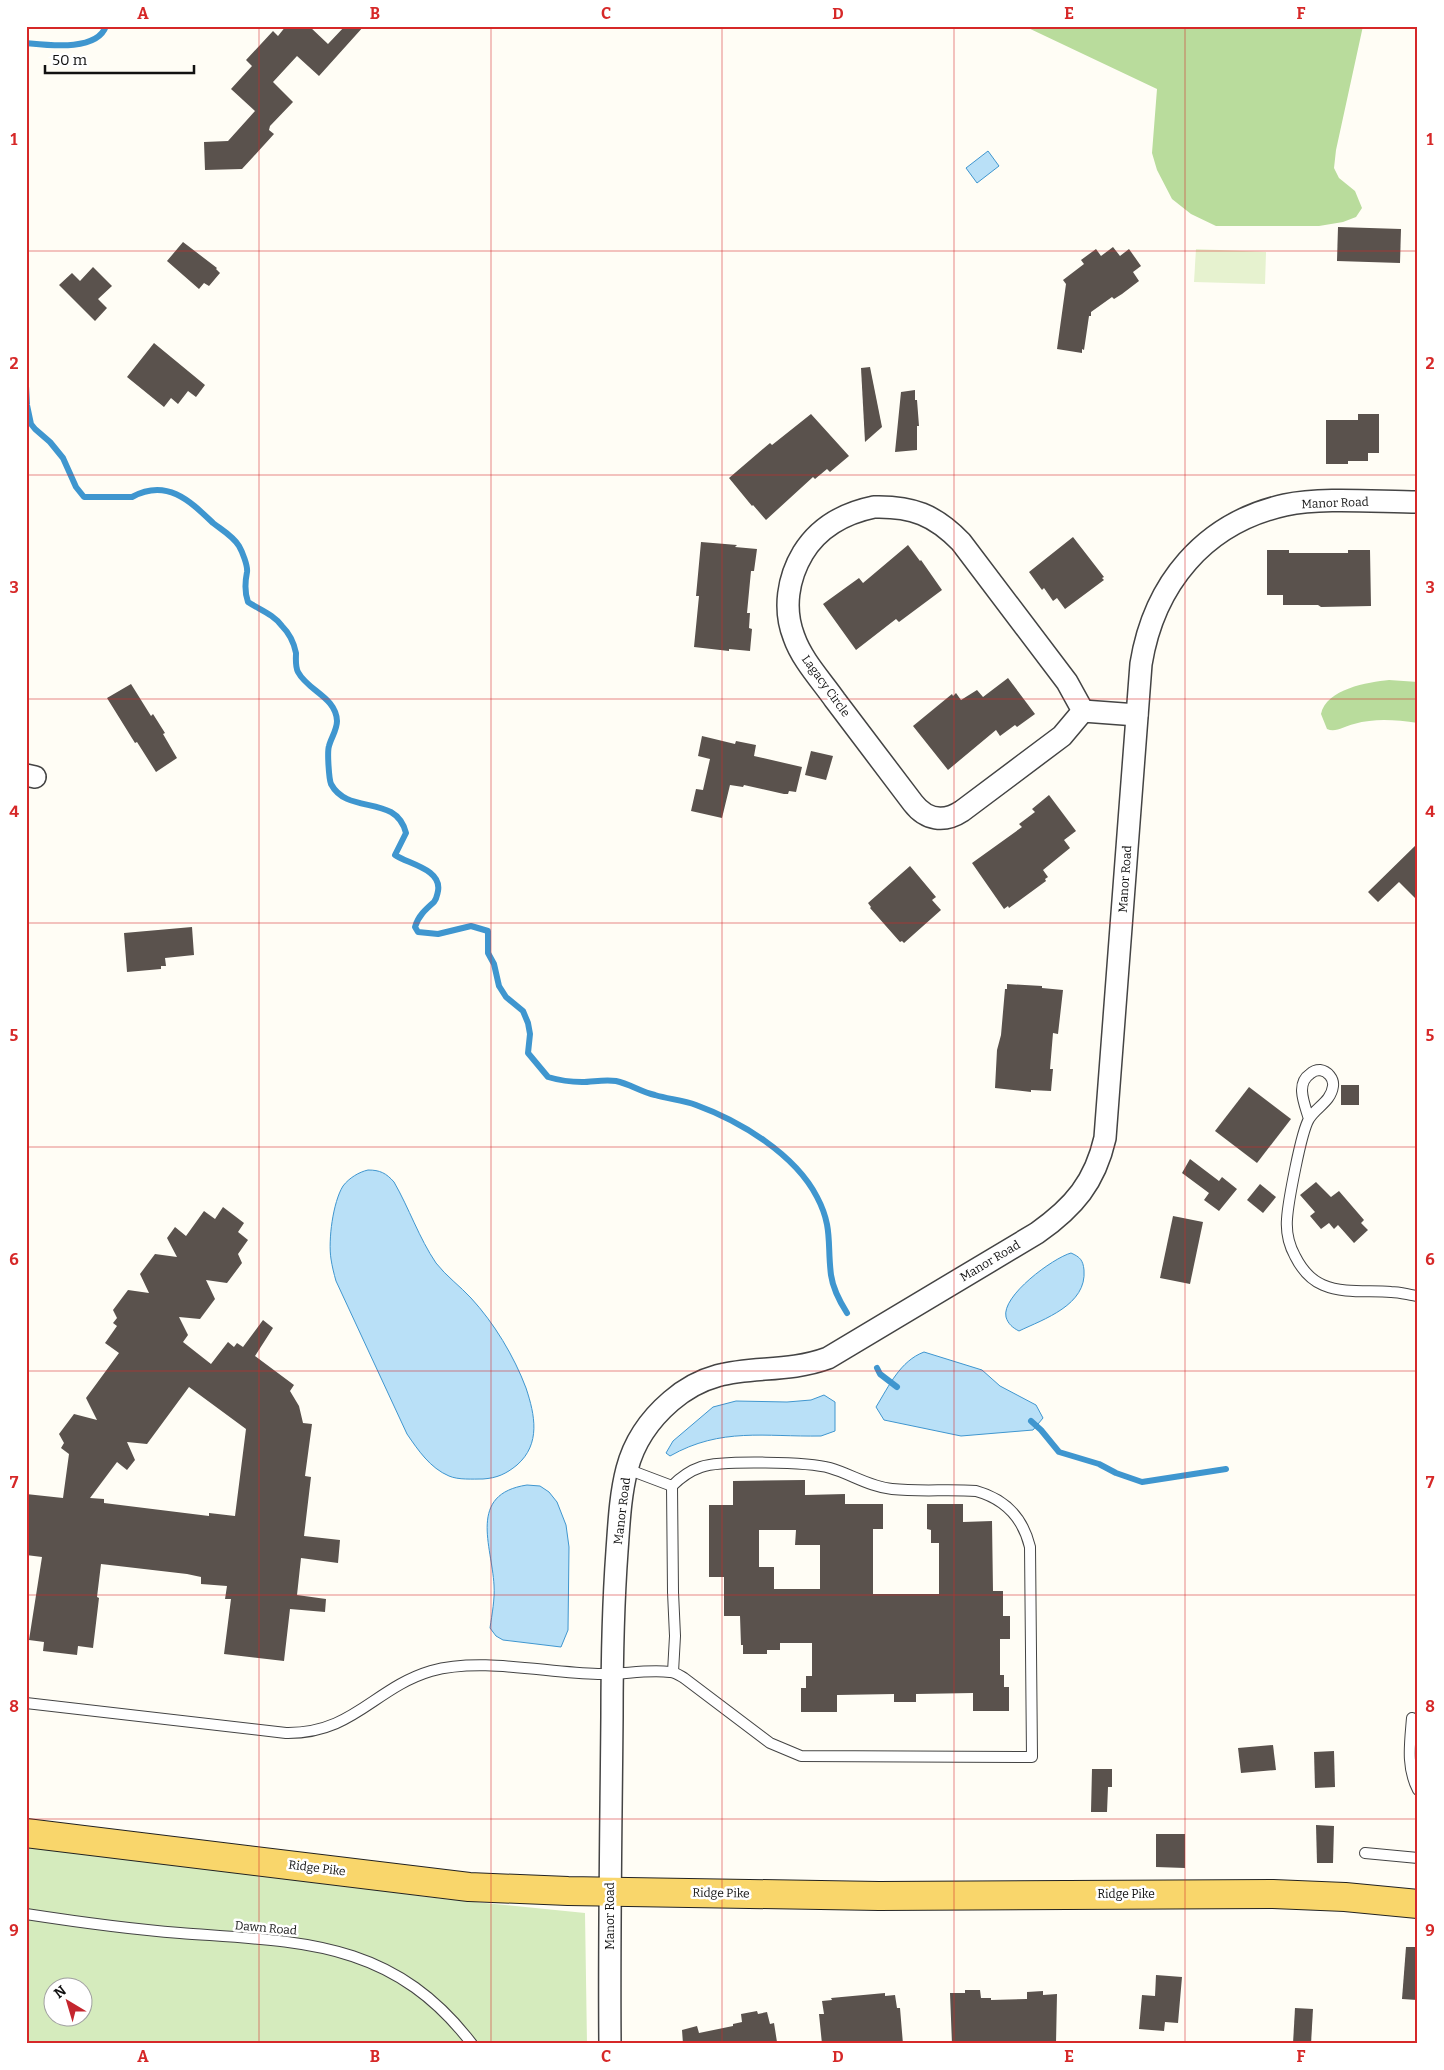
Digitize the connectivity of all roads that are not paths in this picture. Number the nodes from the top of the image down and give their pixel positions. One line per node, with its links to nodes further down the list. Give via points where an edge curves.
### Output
1 (1418, 502): 3 (street, Manor Road, via 1326,501 1285,505 1247,517 1213,537 1183,565 1155,611 1144,646)
2 (1083, 711): 2 (street, Lagacy Circle, via 1067,682 962,542 937,520 907,508 858,510 829,525 799,560 793,574 788,605 793,636 799,650 913,803 926,815 942,819 956,815 1062,736); 3 (street)
3 (1137, 715): 6 (street, Manor Road, via 1107,1118 1100,1156 1087,1186 1064,1212 1037,1233 835,1354 798,1367 720,1374 685,1390 649,1424)
4 (1309, 1119): 5 (lane, via 1287,1219 1287,1234 1296,1259 1303,1270 1324,1286)
5 (1418, 1296)
6 (627, 1469): 7 (lane); 9 (street, Manor Road, via 620,1506)
7 (672, 1486): 8 (lane); 8 (lane, via 692,1470 712,1464 807,1464 831,1468 892,1490 976,1491 1008,1506 1028,1535 1031,1553 1032,1757 801,1756 770,1743)
8 (673, 1672): 9 (lane)
9 (612, 1674): 10 (lane, via 475,1665 444,1668 400,1685 344,1721 302,1734); 16 (street, Manor Road)
10 (26, 1703)
11 (1412, 1718): 12 (lane, via 1409,1762)
12 (1418, 1790)
13 (26, 1833): 16 (main road, Ridge Pike, via 469,1887)
14 (1365, 1853): 15 (lane)
15 (1418, 1858)
16 (609, 1891): 17 (main road, Ridge Pike, via 879,1896 1273,1894); 20 (street, Manor Road)
17 (1418, 1904)
18 (26, 1914): 19 (lane, Dawn Road, via 104,1926 294,1942 341,1951 388,1971 409,1984 445,2012)
19 (472, 2044)
20 (610, 2044)

